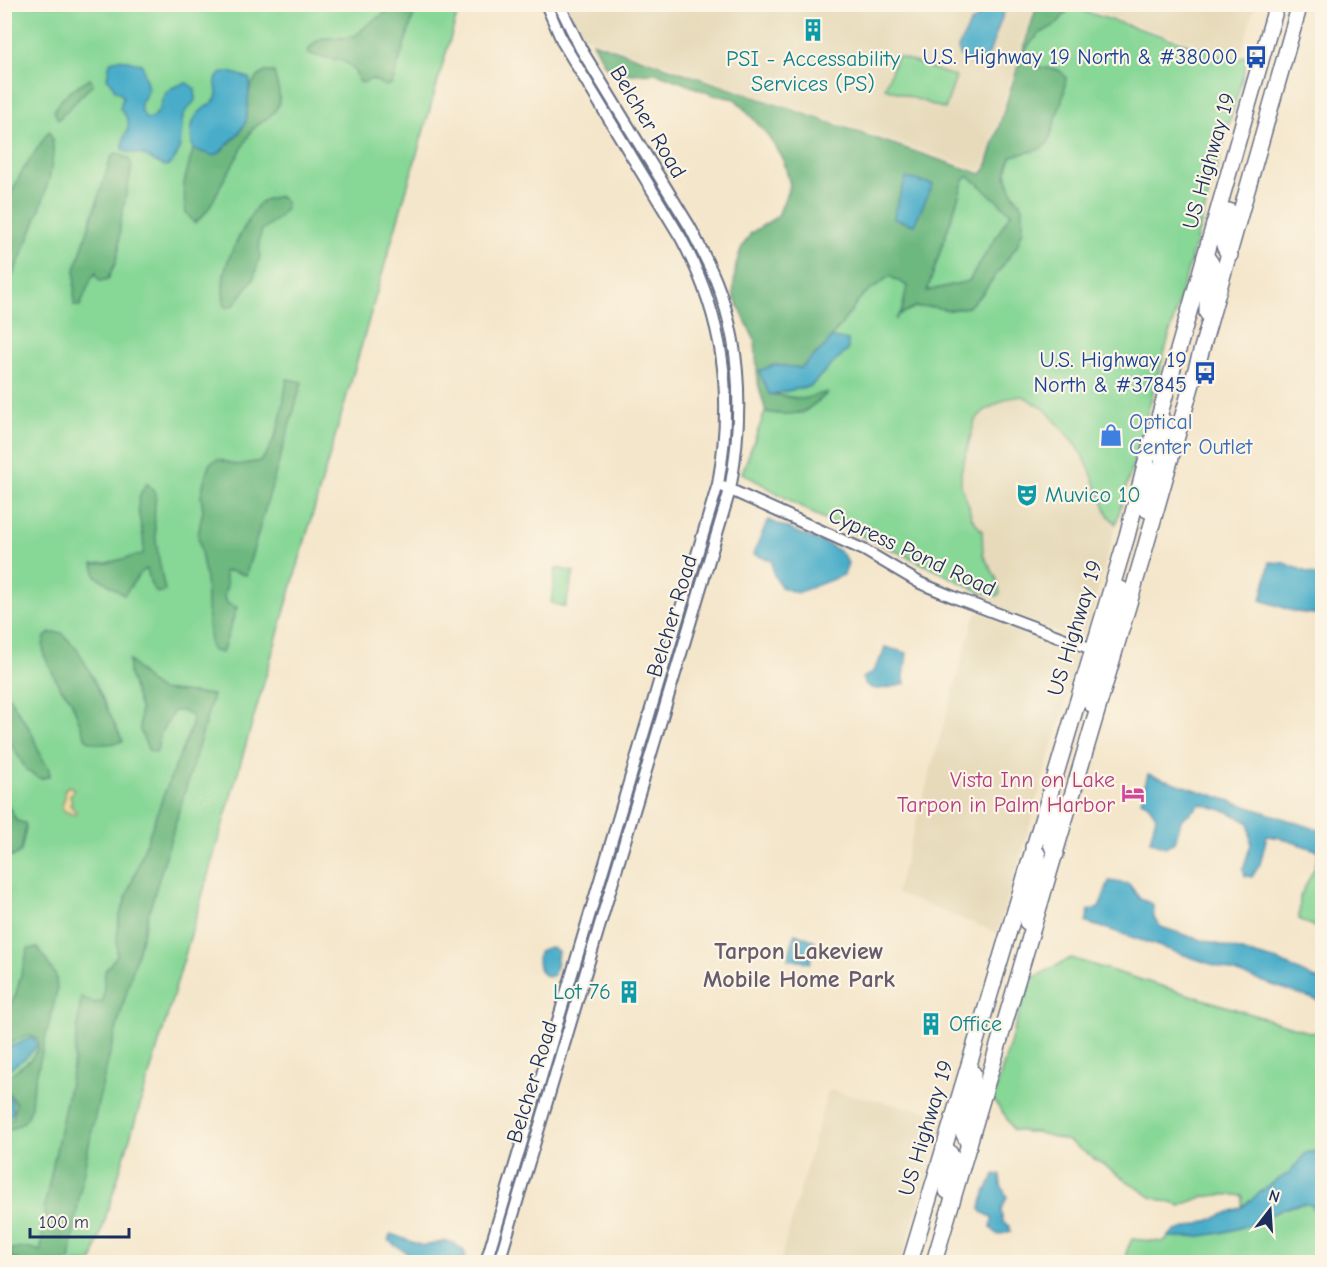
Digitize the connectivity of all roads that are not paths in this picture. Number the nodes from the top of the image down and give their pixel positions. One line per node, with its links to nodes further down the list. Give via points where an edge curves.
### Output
1 (546, 4): 12 (main road, Belcher Road, via 567,51 681,237 710,303 720,345 726,400)
2 (559, 4): 13 (main road, Belcher Road, via 581,49 690,227 717,283 731,332 739,391)
3 (1277, 4): 5 (highway, US Highway 19)
4 (1300, 4): 6 (highway, US Highway 19)
5 (1252, 98): 6 (highway, via 1255,119 1222,235); 7 (highway, US Highway 19)
6 (1230, 255): 8 (highway, US Highway 19)
7 (1205, 256): 8 (highway, via 1211,261 1213,272); 9 (highway, US Highway 19)
8 (1205, 340): 11 (highway, US Highway 19)
9 (1166, 392): 10 (highway, US Highway 19); 11 (highway, via 1161,460)
10 (1145, 466): 14 (highway, US Highway 19); 15 (highway, via 1153,479 1139,543)
11 (1167, 471): 15 (highway, US Highway 19)
12 (718, 484): 13 (main road, Cypress Pond Road); 27 (main road, Belcher Road)
13 (730, 490): 16 (main road, Cypress Pond Road, via 864,550 920,583); 28 (main road, Belcher Road)
14 (1127, 536): 16 (highway, US Highway 19); 17 (highway, via 1128,560 1105,654)
15 (1142, 560): 17 (highway, US Highway 19)
16 (1092, 650): 18 (highway, via 1097,673); 19 (highway, US Highway 19)
17 (1106, 681): 18 (highway, US Highway 19)
18 (1089, 740): 21 (highway, US Highway 19)
19 (1055, 774): 20 (highway, US Highway 19); 21 (highway, via 1054,815 1048,835)
20 (1033, 848): 22 (highway, via 1039,869); 23 (highway, US Highway 19)
21 (1056, 854): 22 (highway, US Highway 19)
22 (1021, 969): 24 (highway, US Highway 19)
23 (978, 1034): 24 (highway, via 972,1088 962,1123); 25 (highway, US Highway 19)
24 (969, 1145): 26 (highway, US Highway 19)
25 (944, 1147): 26 (highway, via 953,1161); 29 (highway, US Highway 19)
26 (945, 1227): 30 (highway, US Highway 19)
27 (486, 1263)
28 (499, 1263)
29 (910, 1263)
30 (934, 1263)

